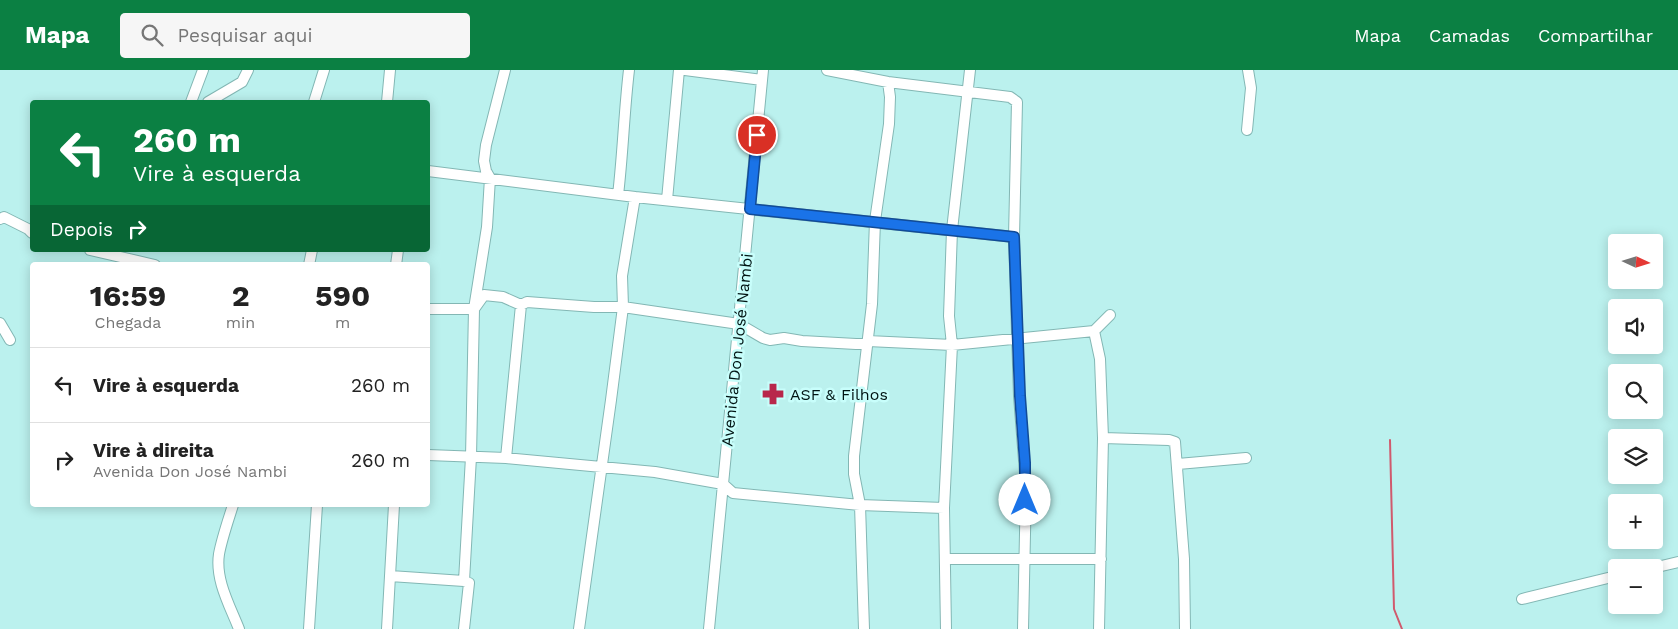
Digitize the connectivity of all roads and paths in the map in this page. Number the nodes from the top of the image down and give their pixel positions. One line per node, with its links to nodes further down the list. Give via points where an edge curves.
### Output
1 (203, 70): 15 (street)
2 (248, 70): 16 (street, via 242,82)
3 (324, 70): 17 (street)
4 (390, 70): 18 (street)
5 (505, 70): 21 (street, via 486,145 484,162)
6 (628, 70): 22 (street)
7 (679, 70): 24 (street)
8 (685, 70): 12 (street)
9 (827, 70): 13 (street)
10 (970, 70): 14 (street)
11 (1248, 70): 19 (street, via 1251,88)
12 (763, 75): 25 (street, Avenida Don José Nambi)
13 (888, 82): 14 (street); 27 (street, via 889,124)
14 (968, 90): 28 (street); 30 (street, via 1010,97 1018,105)
15 (192, 100)
16 (211, 100)
17 (315, 100)
18 (388, 100)
19 (1247, 130)
20 (430, 171): 21 (street)
21 (490, 178): 22 (street); 36 (street, via 487,227)
22 (618, 195): 23 (street)
23 (635, 197): 24 (street); 34 (street, via 622,276)
24 (667, 200): 25 (street)
25 (750, 209): 27 (street); 39 (street, Avenida Don José Nambi)
26 (0, 219): 29 (street, via 4,217)
27 (875, 221): 28 (street); 43 (street)
28 (952, 230): 30 (street); 44 (street, via 949,316)
29 (30, 231)
30 (1014, 237): 41 (street)
31 (99, 252): 32 (street)
32 (142, 262)
33 (521, 305): 34 (street, via 527,302); 36 (street, via 503,297 484,295); 48 (street)
34 (622, 307): 39 (street); 51 (street)
35 (430, 309): 36 (street)
36 (474, 310): 47 (street)
37 (1110, 316): 40 (street)
38 (0, 323): 42 (street)
39 (739, 324): 43 (street, via 770,340 784,338 856,344); 52 (street, Avenida Don José Nambi)
40 (1094, 331): 41 (street); 45 (street, via 1100,358)
41 (1018, 337): 44 (street); 58 (street, via 1026,486)
42 (10, 340)
43 (868, 341): 44 (street); 53 (street, via 854,456)
44 (952, 344): 57 (street)
45 (1103, 438): 50 (street, via 1175,442); 60 (street)
46 (430, 455): 47 (street)
47 (471, 457): 48 (street); 65 (street)
48 (506, 458): 51 (street)
49 (1246, 458): 50 (street)
50 (1178, 464): 77 (street)
51 (602, 467): 52 (street); 71 (street)
52 (724, 484): 53 (street, via 733,493); 72 (street, Avenida Don José Nambi)
53 (860, 505): 57 (street); 73 (street)
54 (232, 507): 67 (street, via 218,566)
55 (317, 507): 68 (street)
56 (394, 507): 63 (street)
57 (944, 508): 59 (street)
58 (1025, 558): 59 (street); 60 (street); 75 (street)
59 (946, 559): 74 (street)
60 (1101, 559): 76 (street)
61 (1678, 562): 62 (street)
62 (1663, 566)
63 (390, 576): 65 (street); 69 (street)
64 (1608, 578): 66 (street)
65 (464, 581): 70 (street, via 469,583)
66 (1522, 599)
67 (239, 629)
68 (309, 629)
69 (387, 629)
70 (464, 629)
71 (579, 629)
72 (710, 629)
73 (864, 629)
74 (946, 629)
75 (1023, 629)
76 (1099, 629)
77 (1185, 629)

